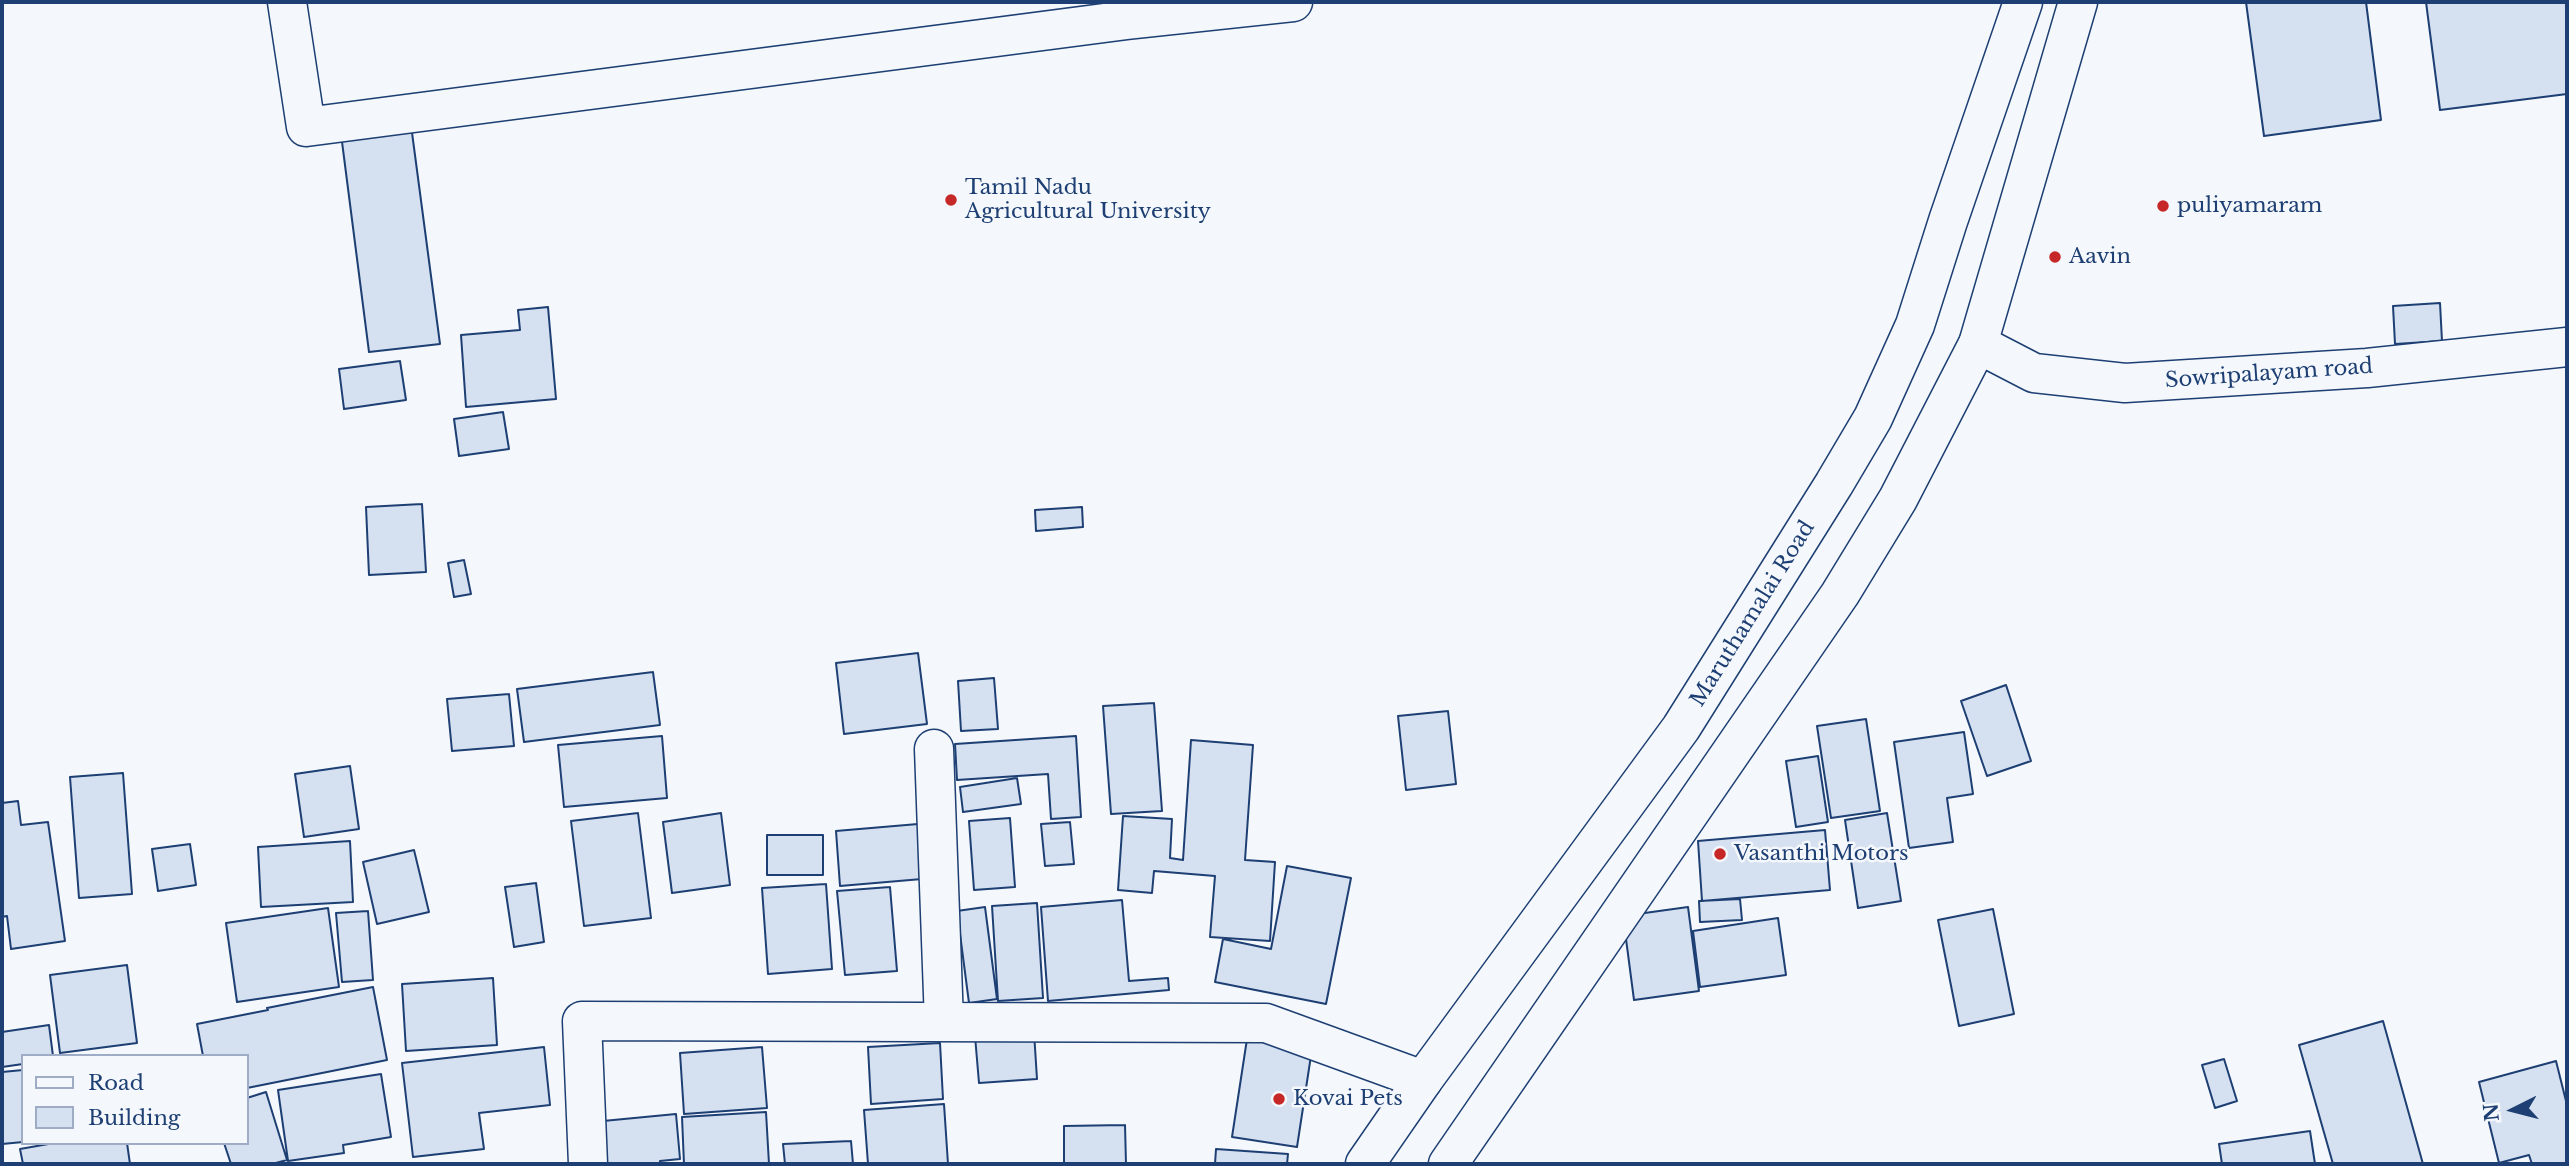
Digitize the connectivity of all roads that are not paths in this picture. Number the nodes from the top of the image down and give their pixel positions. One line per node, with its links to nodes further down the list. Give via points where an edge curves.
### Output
1 (287, 2): 5 (street, via 306,127)
2 (1293, 2): 5 (street)
3 (2023, 2): 10 (street, Maruthamalai Road, via 1915,325 1873,418 1681,728)
4 (2078, 2): 6 (street)
5 (1127, 11)
6 (1978, 344): 7 (street, Sowripalayam road, via 2034,373 2124,383 2367,368); 13 (street, via 1898,499 1840,594)
7 (2567, 347)
8 (934, 749): 9 (street)
9 (944, 1023): 10 (street, via 1266,1023); 11 (street, via 582,1021)
10 (1423, 1080): 12 (street, Maruthamalai Road)
11 (588, 1164)
12 (1365, 1164)
13 (1448, 1164)

